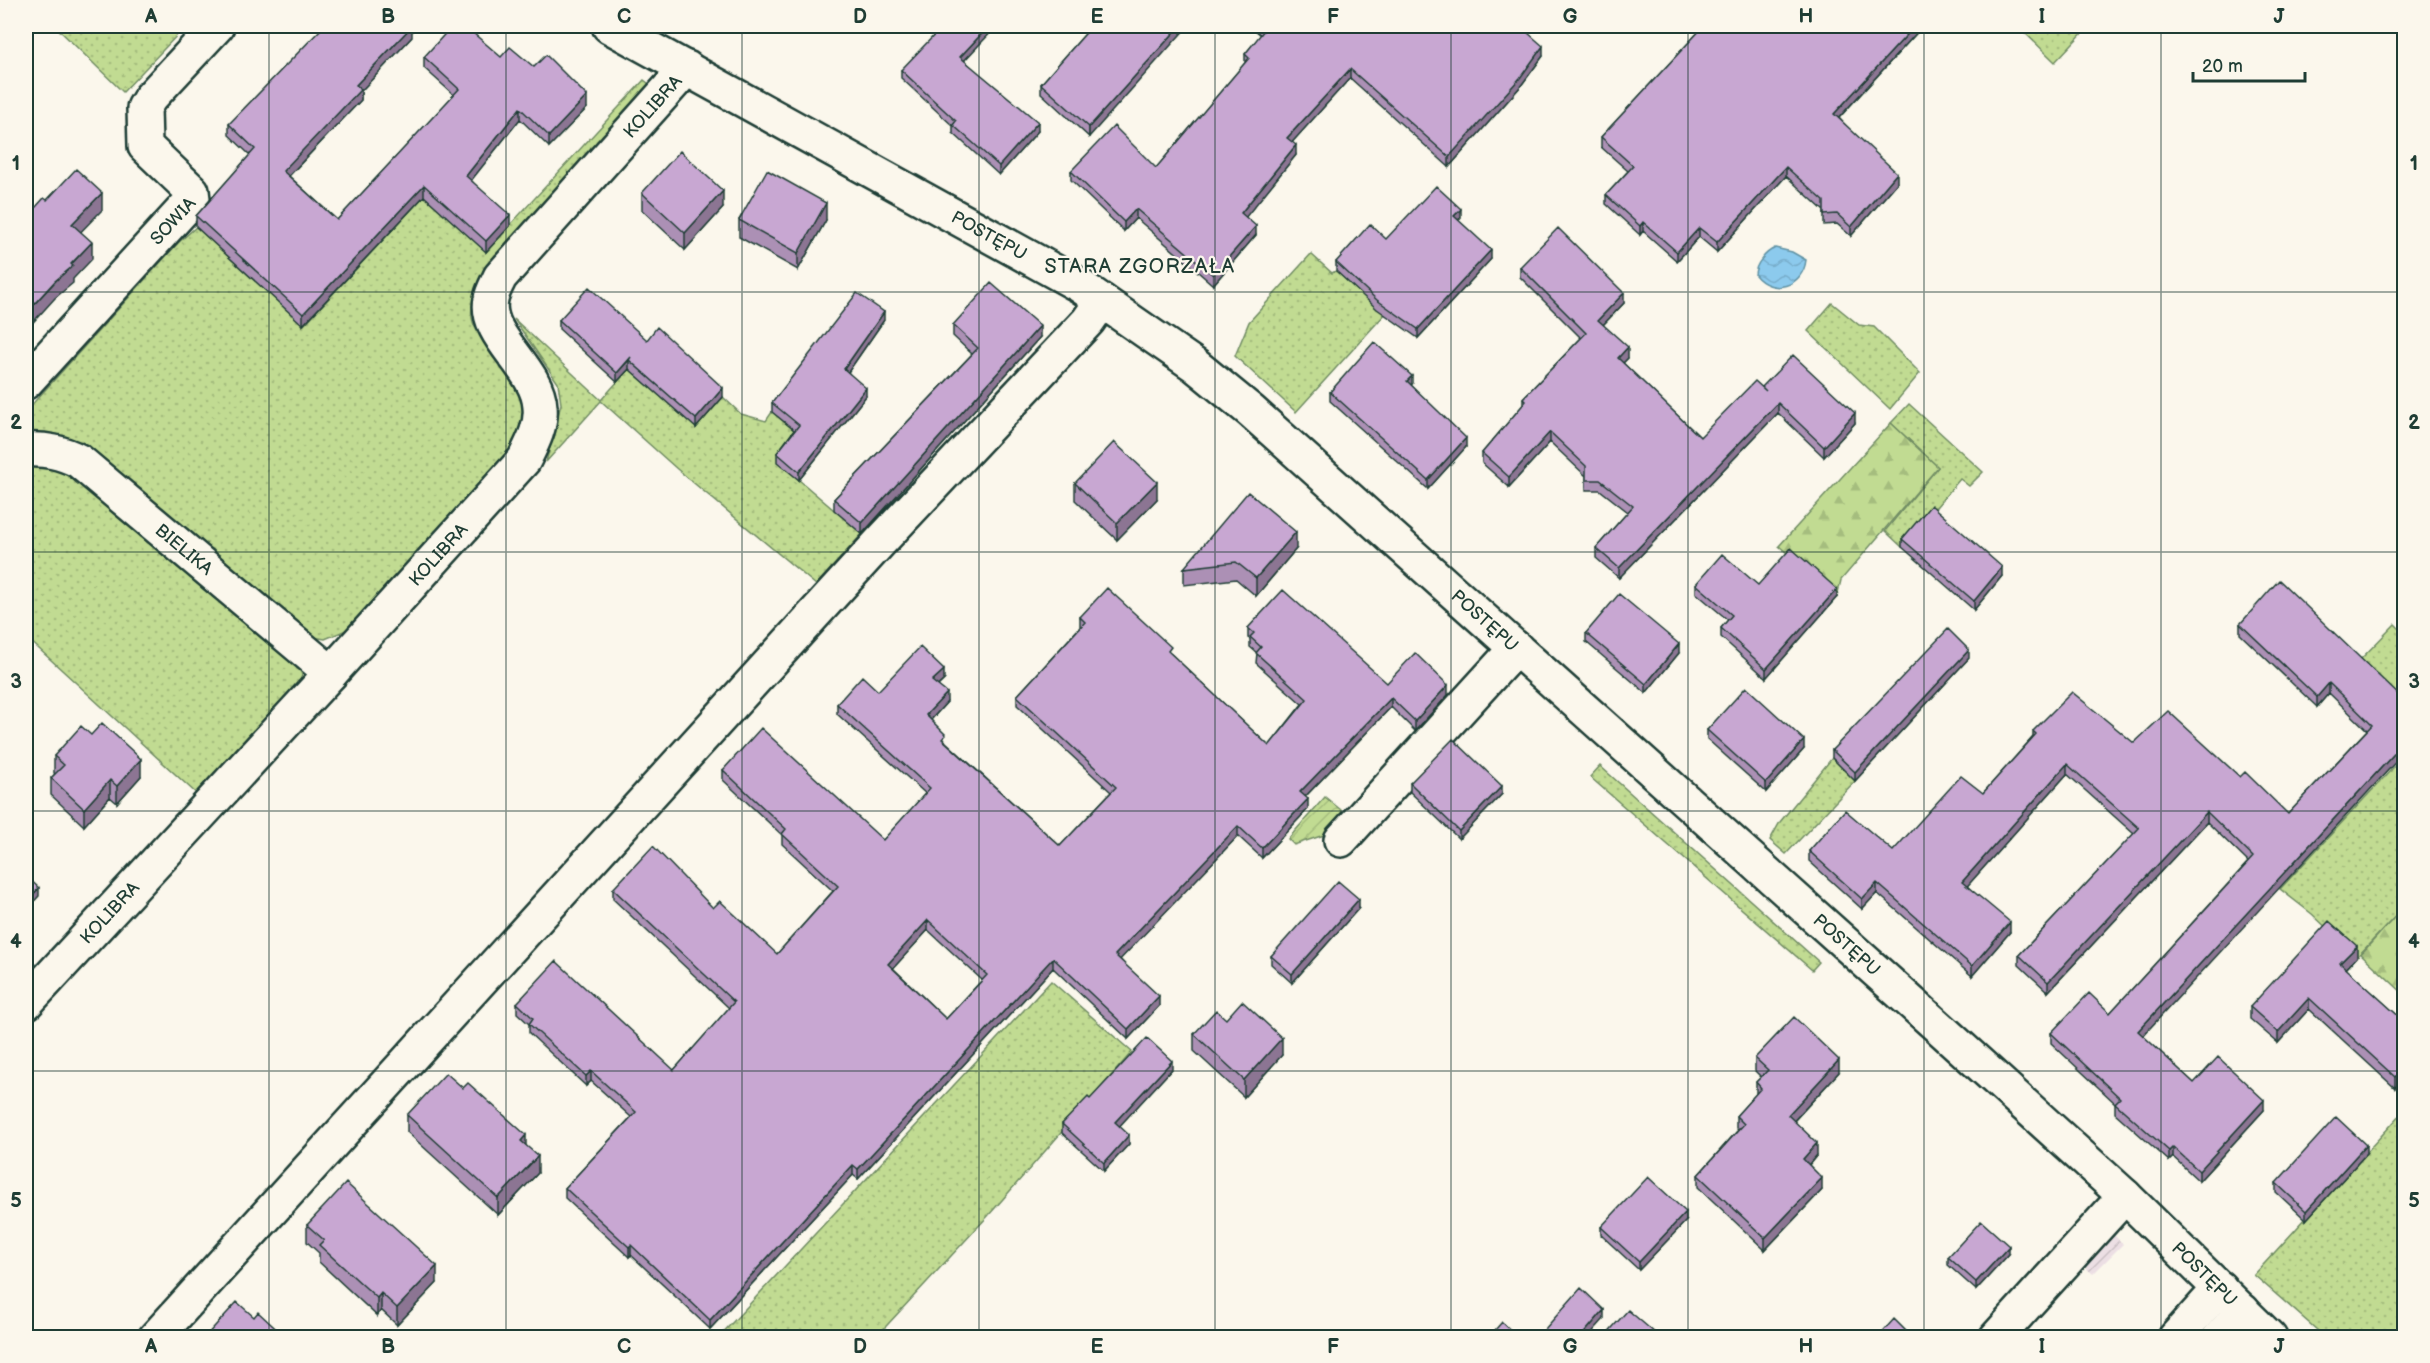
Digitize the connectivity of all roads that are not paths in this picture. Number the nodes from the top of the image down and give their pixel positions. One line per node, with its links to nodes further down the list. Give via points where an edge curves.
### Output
1 (217, 26): 5 (street, SOWIA, via 144,108 143,138 147,151 192,191 193,199)
2 (609, 26): 3 (street, POSTĘPU)
3 (687, 68): 4 (street, POSTĘPU, via 993,236); 8 (street, KOLIBRA, via 500,278 490,300 493,324 528,371 537,390 541,409 536,436 524,460)
4 (1102, 301): 7 (street, POSTĘPU, via 1196,366 1251,411); 14 (street, via 1088,321 881,541)
5 (26, 382)
6 (26, 450): 8 (street, BIELIKA, via 47,450 79,461)
7 (1516, 648): 9 (street); 11 (street, POSTĘPU)
8 (331, 673): 10 (street, KOLIBRA)
9 (1341, 840)
10 (26, 1003)
11 (2125, 1196): 12 (street, POSTĘPU); 15 (street)
12 (2220, 1288): 13 (street, POSTĘPU); 16 (street)
13 (2244, 1311): 17 (street); 18 (street, POSTĘPU)
14 (155, 1338)
15 (1996, 1338)
16 (2175, 1338)
17 (2219, 1338)
18 (2270, 1338)

